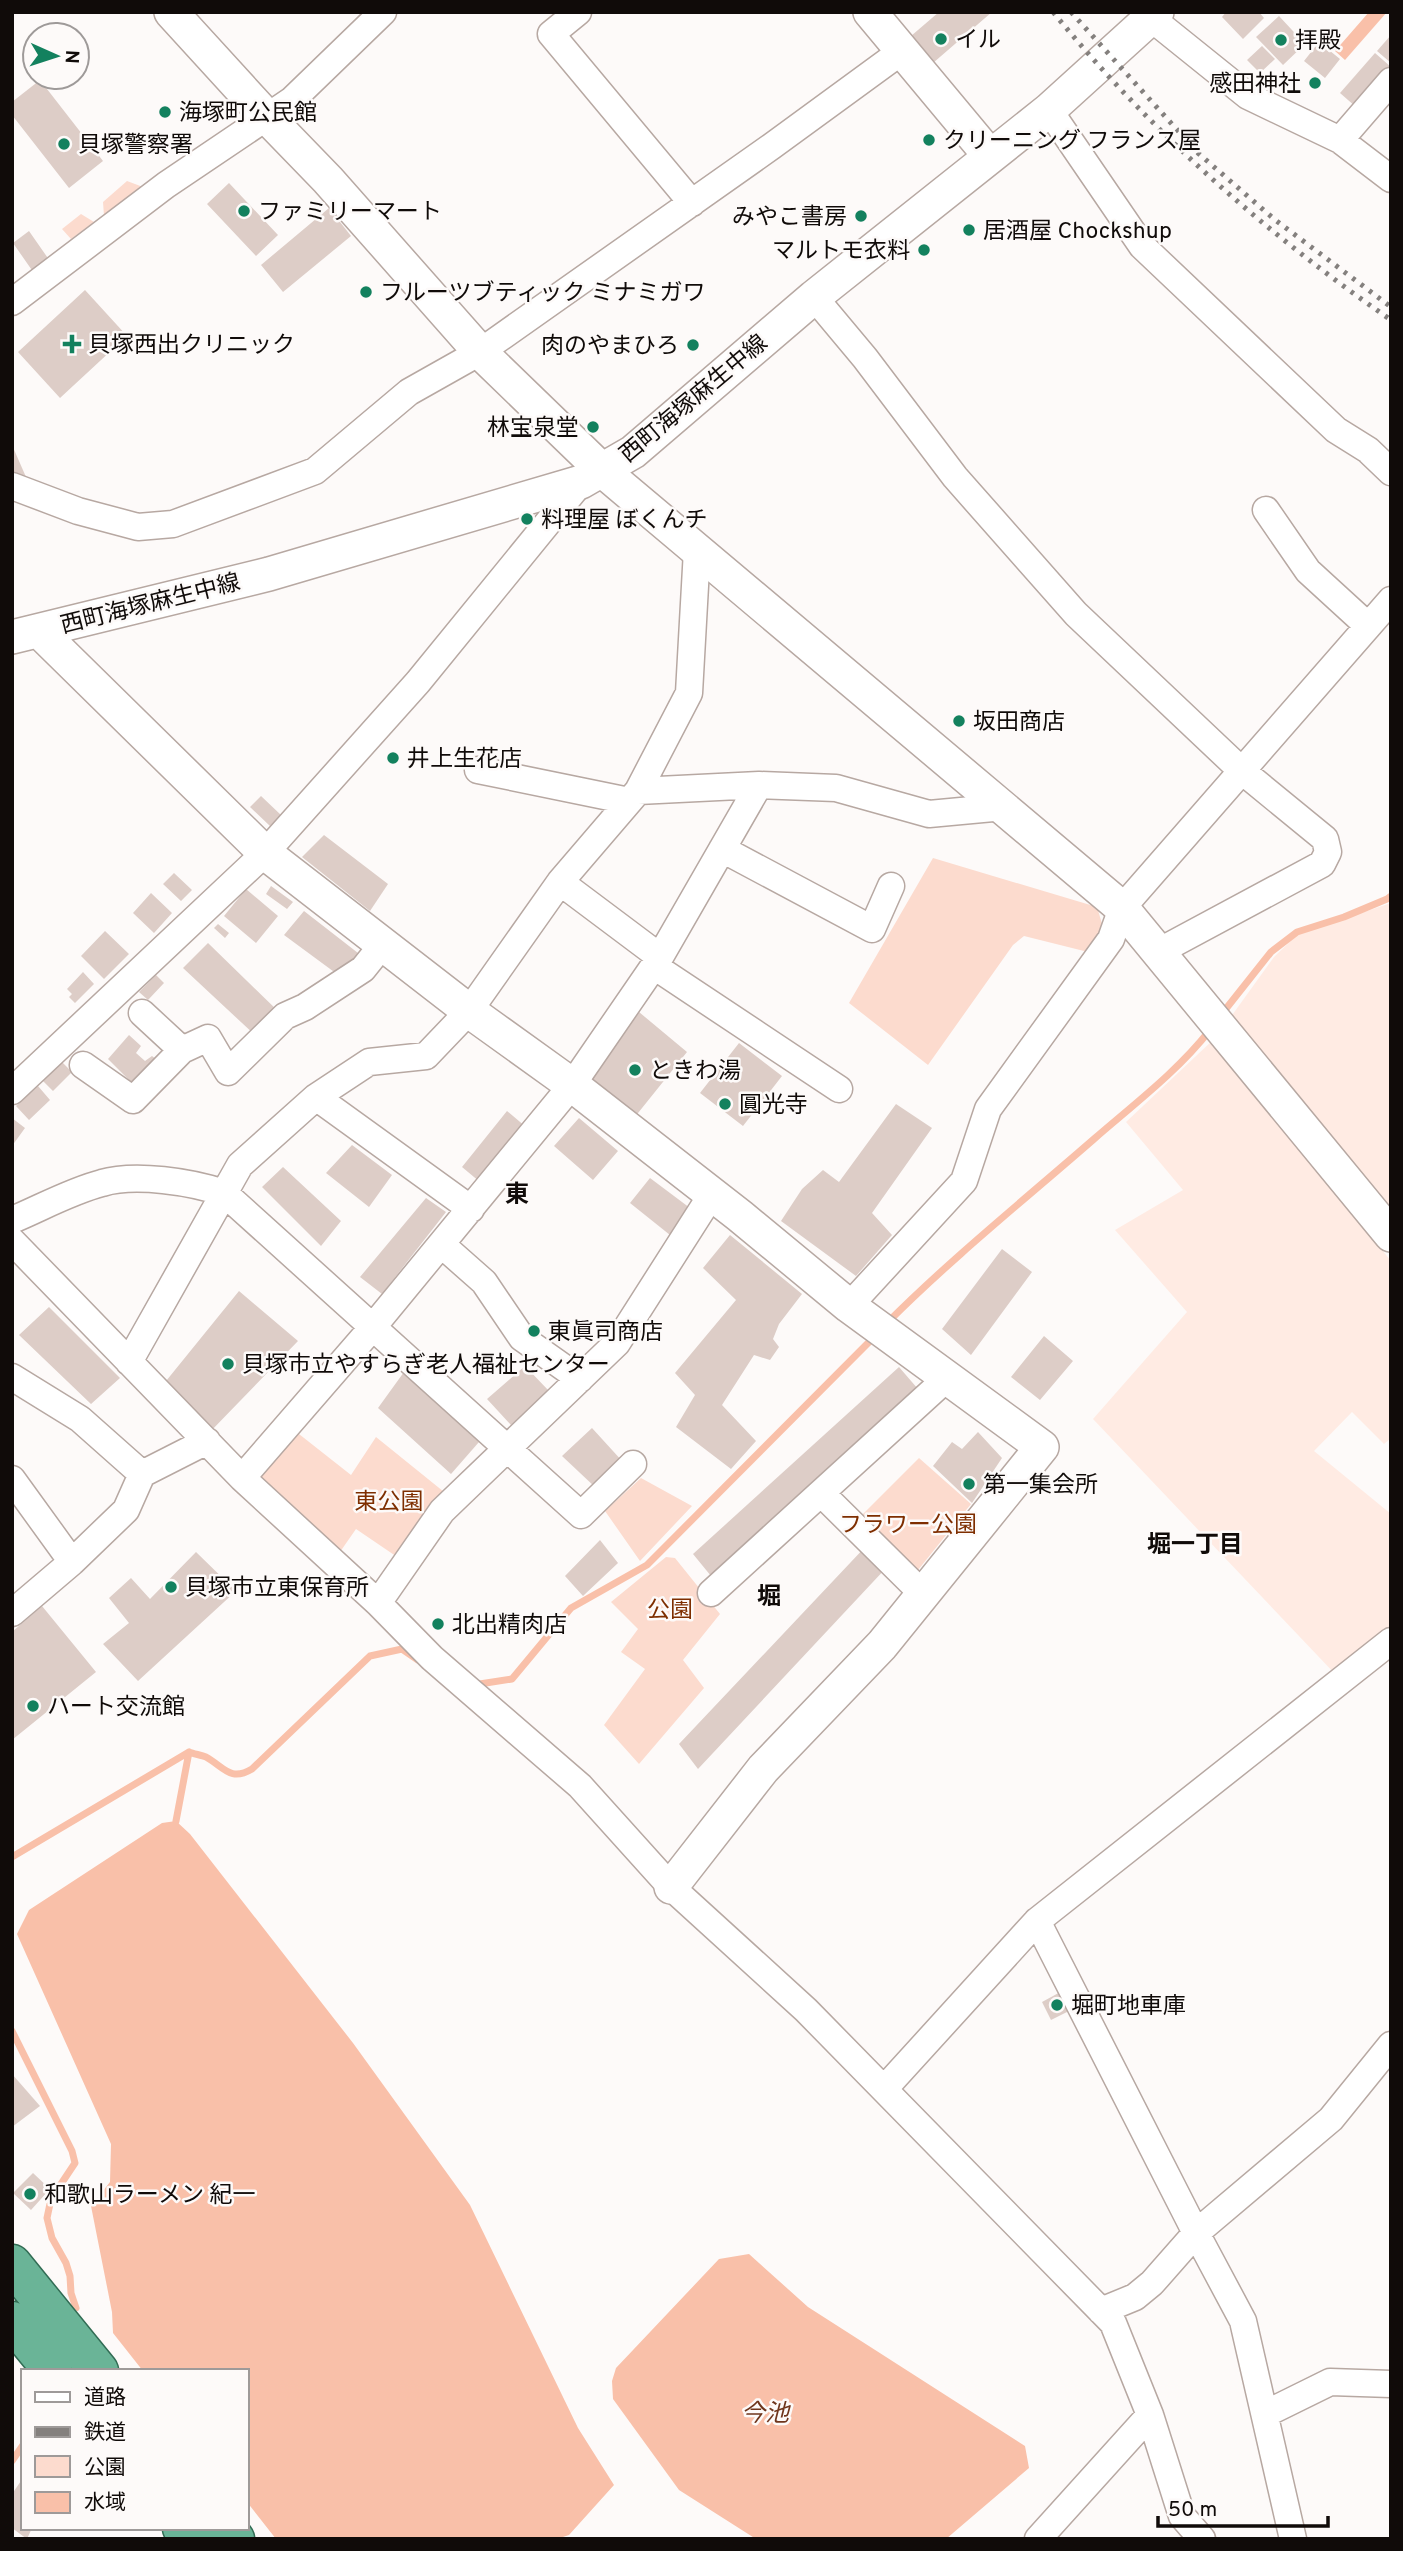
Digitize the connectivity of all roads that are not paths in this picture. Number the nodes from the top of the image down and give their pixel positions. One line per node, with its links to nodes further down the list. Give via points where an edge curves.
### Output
1 (172, 12): 9 (street)
2 (383, 12): 9 (street, via 292,100)
3 (578, 12): 13 (street, via 551,34)
4 (870, 12): 6 (street)
5 (1151, 14): 8 (street, 西町海塚麻生中線); 10 (street, via 1248,96)
6 (902, 51): 11 (street); 13 (street)
7 (1391, 81): 10 (street)
8 (1049, 110): 11 (street, 西町海塚麻生中線); 17 (street, via 1142,246 1336,430 1368,450)
9 (266, 116): 15 (street); 16 (street)
10 (1340, 139): 12 (street)
11 (990, 156): 14 (street, 西町海塚麻生中線)
12 (1391, 179)
13 (692, 203): 16 (street)
14 (814, 297): 18 (street, 西町海塚麻生中線, via 633,452); 26 (street, via 955,477 1076,614)
15 (12, 302)
16 (480, 352): 18 (street); 19 (street, via 409,392 315,471 173,524 138,527)
17 (1391, 472)
18 (592, 477): 21 (street); 24 (street, 西町海塚麻生中線, via 269,574); 31 (street)
19 (12, 486)
20 (1266, 510): 23 (street, via 1308,571)
21 (697, 550): 28 (street, via 689,693); 29 (street)
22 (1391, 600): 23 (street)
23 (1367, 625): 26 (street)
24 (25, 634): 31 (street)
25 (478, 770): 28 (street)
26 (1242, 771): 34 (street); 36 (street, via 1325,839 1328,852 1322,864)
27 (759, 785): 28 (street); 29 (street, via 836,788 929,814); 30 (street)
28 (634, 796): 32 (street)
29 (1004, 807): 34 (street)
30 (722, 849): 33 (street, via 872,929); 37 (street)
31 (265, 853): 35 (street); 44 (street)
32 (560, 882): 37 (street); 38 (street)
33 (891, 886)
34 (1122, 908): 36 (street); 53 (street, via 1111,939 988,1109 964,1181)
35 (383, 944): 38 (street); 40 (street, via 363,969 285,1016 228,1072 208,1038)
36 (1158, 952): 50 (street)
37 (657, 961): 42 (street); 43 (street)
38 (469, 1011): 42 (street); 45 (street, via 426,1056 369,1062)
39 (142, 1013): 40 (street)
40 (182, 1050): 41 (street, via 133,1100)
41 (83, 1065)
42 (572, 1085): 47 (street); 48 (street)
43 (839, 1089)
44 (12, 1091)
45 (316, 1097): 46 (street, via 240,1165); 48 (street)
46 (224, 1192): 49 (street, via 197,1183 103,1182); 54 (street); 55 (street)
47 (712, 1194): 53 (street); 58 (street, via 617,1343)
48 (471, 1209): 52 (street)
49 (12, 1220)
50 (1391, 1235)
51 (12, 1241): 55 (street)
52 (441, 1244): 54 (street); 58 (street, via 484,1282 522,1338)
53 (849, 1306): 57 (street)
54 (372, 1328): 60 (street); 63 (street)
55 (129, 1362): 59 (street)
56 (12, 1377): 62 (street, via 80,1419)
57 (947, 1378): 65 (street); 68 (street, via 1042,1447)
58 (579, 1379): 60 (street)
59 (207, 1441): 62 (street); 63 (street)
60 (506, 1449): 61 (street, via 582,1515); 69 (street, via 442,1511)
61 (633, 1464)
62 (142, 1474): 66 (street, via 126,1510)
63 (242, 1478): 69 (street)
64 (12, 1479): 66 (street)
65 (821, 1493): 67 (street); 68 (street)
66 (72, 1562): 70 (street)
67 (711, 1593)
68 (923, 1594): 72 (street, via 882,1645 763,1769)
69 (378, 1603): 72 (street, via 432,1658 580,1786)
70 (12, 1613)
71 (1391, 1641): 73 (street)
72 (671, 1887): 75 (street)
73 (1037, 1922): 75 (street); 76 (street)
74 (1391, 2046): 76 (street, via 1331,2119)
75 (885, 2088): 78 (street)
76 (1196, 2233): 78 (street, via 1135,2297); 83 (street, via 1243,2320)
77 (12, 2264): 81 (highway)
78 (1101, 2311): 84 (street, via 1113,2323)
79 (12, 2321): 80 (highway)
80 (51, 2369)
81 (97, 2369)
82 (1391, 2384): 83 (street, via 1330,2382)
83 (1265, 2414): 87 (street)
84 (1150, 2415): 85 (street); 86 (street, via 1182,2516)
85 (1038, 2539)
86 (1202, 2539)
87 (1293, 2539)

